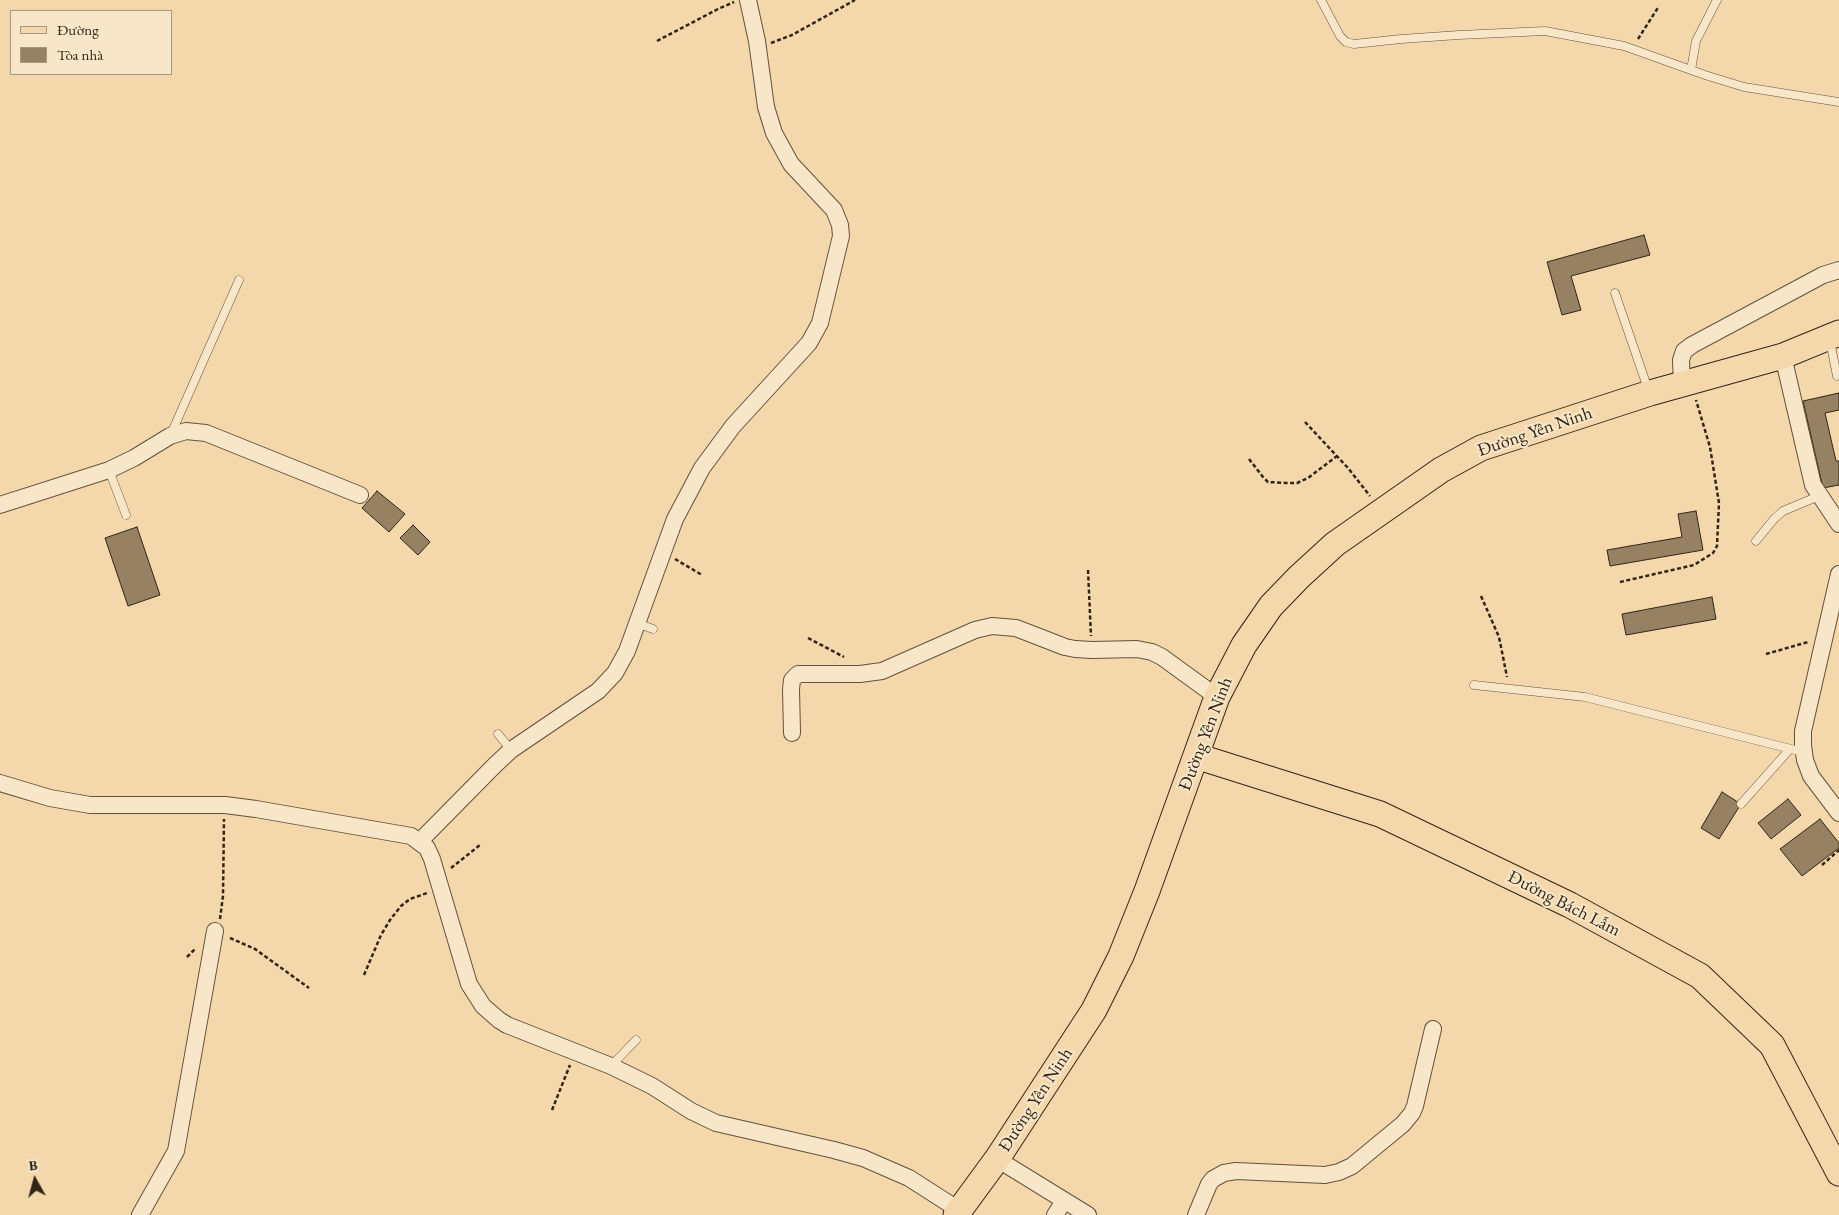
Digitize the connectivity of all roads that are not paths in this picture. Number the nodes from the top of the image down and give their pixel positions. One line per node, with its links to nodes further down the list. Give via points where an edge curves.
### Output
1 (748, 0): 27 (street, via 766,107 774,133 791,164 839,219 841,236 824,310 815,334 732,426 691,488 664,551 645,626 621,663 598,691)
2 (1320, 0): 4 (lane, via 1340,36 1354,44 1545,31 1605,42)
3 (1716, 0): 4 (lane, via 1696,41)
4 (1691, 70): 5 (lane, via 1744,87)
5 (1839, 102)
6 (1839, 270): 12 (street, via 1823,275 1692,345 1684,351 1681,360)
7 (239, 280): 14 (lane)
8 (1616, 293): 13 (lane)
9 (1834, 335): 10 (main road, Đường Yên Ninh); 11 (lane)
10 (1783, 356): 12 (main road, Đường Yên Ninh); 17 (street, via 1810,476)
11 (1837, 376)
12 (1686, 384): 13 (main road, Đường Yên Ninh)
13 (1650, 393): 24 (main road, Đường Yên Ninh, via 1481,448 1382,511 1335,544 1271,606 1244,645)
14 (170, 436): 15 (street); 16 (street, via 186,431 206,433)
15 (109, 470): 18 (street); 19 (lane)
16 (360, 495)
17 (1819, 496): 20 (street); 21 (lane, via 1783,512)
18 (0, 505)
19 (126, 515)
20 (1839, 524)
21 (1756, 541)
22 (1839, 574): 28 (street)
23 (1474, 685): 28 (lane, via 1585,697)
24 (1217, 697): 25 (street, via 1152,652 1065,647 1016,628 992,626 975,630 882,671 798,674 792,680 791,689); 29 (main road, Đường Yên Ninh)
25 (792, 733)
26 (498, 734): 27 (lane)
27 (511, 750): 33 (street)
28 (1797, 750): 31 (lane); 32 (street, via 1811,776)
29 (1196, 756): 38 (main road, Đường Yên Ninh, via 1121,956 1094,1010); 39 (main road, Đường Bách Lẫm, via 1380,814 1570,905 1700,976 1772,1045)
30 (0, 783): 33 (street, via 50,798 90,805 225,805 405,835)
31 (1741, 804)
32 (1839, 813)
33 (420, 841): 37 (street, via 430,852 469,984 483,1006 507,1025)
34 (214, 931): 42 (street, via 176,1151)
35 (1433, 1029): 45 (street, via 1412,1113 1352,1166 1325,1175 1224,1173 1209,1184)
36 (636, 1040): 37 (lane)
37 (611, 1066): 41 (street, via 716,1123 863,1158 909,1178)
38 (998, 1159): 40 (street); 41 (main road, Đường Yên Ninh)
39 (1839, 1173)
40 (1064, 1201): 43 (street); 44 (street)
41 (957, 1212)
42 (140, 1215)
43 (1055, 1215)
44 (1088, 1215)
45 (1196, 1215)

